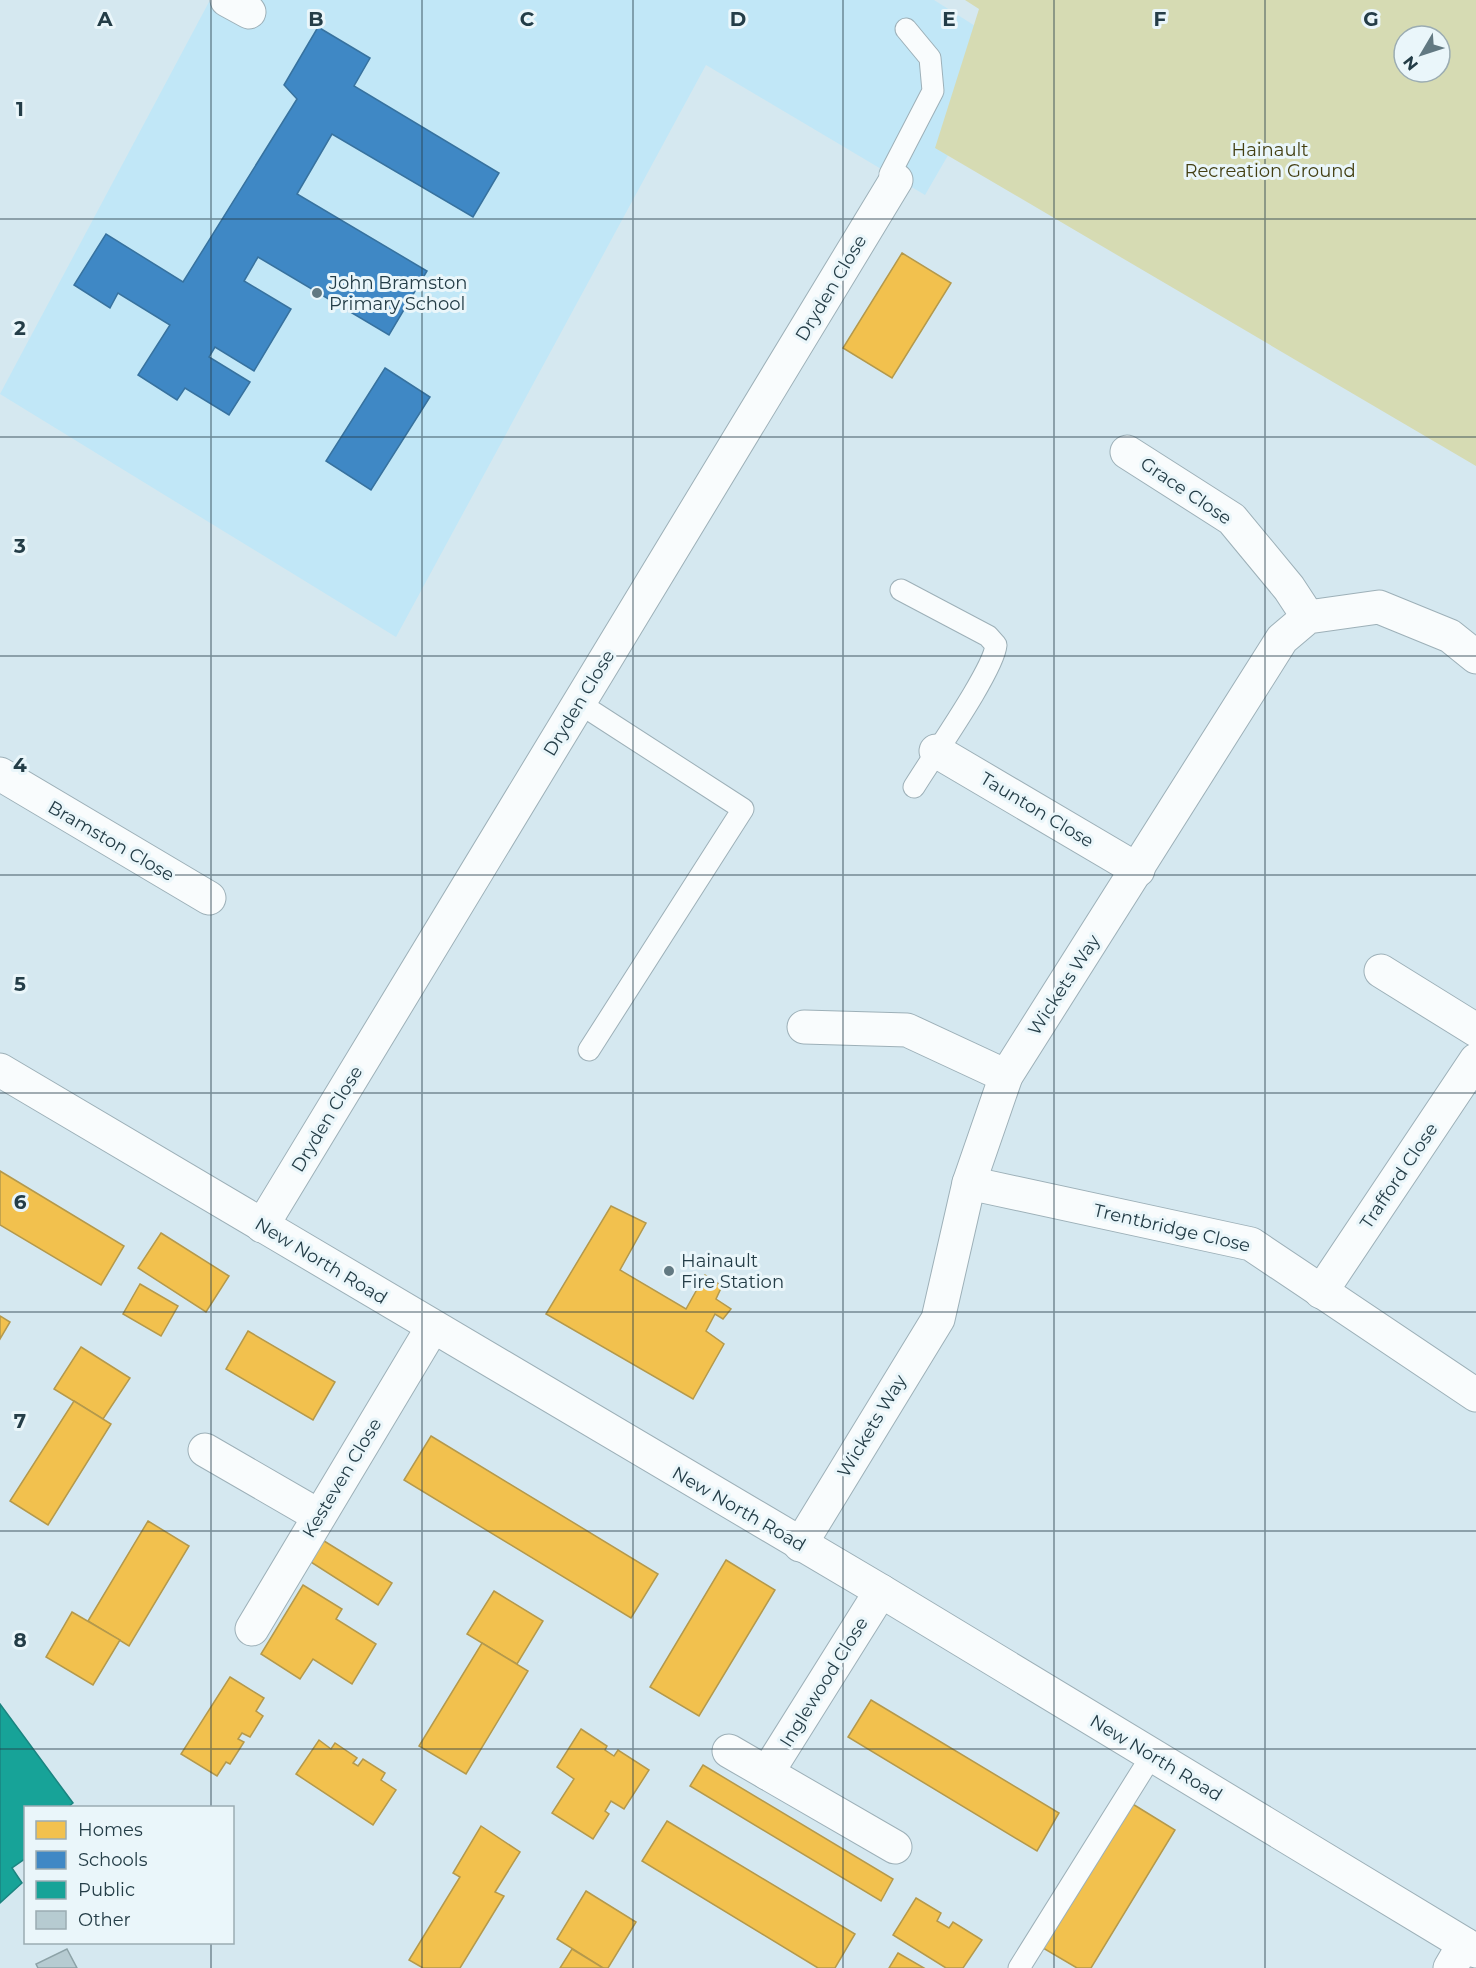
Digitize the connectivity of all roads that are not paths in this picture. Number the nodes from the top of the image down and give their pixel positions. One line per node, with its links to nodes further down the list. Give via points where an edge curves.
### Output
1 (906, 29): 2 (lane, via 930,58 933,91 890,174)
2 (896, 180): 7 (street, Dryden Close)
3 (1127, 452): 5 (street, Grace Close, via 1232,519)
4 (901, 590): 8 (lane, via 988,636 996,645 995,654)
5 (1308, 617): 6 (street, via 1379,607 1450,636); 11 (street, Wickets Way, via 1282,639)
6 (1476, 657)
7 (579, 703): 16 (lane, via 743,809); 21 (street, Dryden Close)
8 (936, 751): 9 (lane); 11 (street, Taunton Close)
9 (914, 787)
10 (5, 789): 12 (street, Bramston Close)
11 (1138, 870): 19 (street, Wickets Way)
12 (209, 898)
13 (1381, 971): 15 (street)
14 (804, 1027): 19 (street, via 907,1030)
15 (1476, 1030)
16 (589, 1050)
17 (1476, 1060): 22 (street, Trafford Close)
18 (0, 1070): 21 (street, New North Road)
19 (1006, 1076): 20 (street, Wickets Way)
20 (969, 1183): 22 (street, Trentbridge Close, via 1251,1244); 27 (street, Wickets Way, via 938,1319)
21 (262, 1226): 23 (street, New North Road)
22 (1321, 1292): 24 (street, Trentbridge Close)
23 (432, 1328): 26 (street, Kesteven Close); 27 (street, New North Road)
24 (1476, 1395)
25 (205, 1450): 26 (street)
26 (320, 1516): 29 (street, Kesteven Close)
27 (800, 1545): 28 (street, New North Road)
28 (881, 1591): 31 (street, New North Road); 32 (street, Inglewood Close)
29 (252, 1629)
30 (729, 1751): 32 (street)
31 (1152, 1755): 34 (street, New North Road); 35 (lane)
32 (767, 1773): 33 (street)
33 (895, 1847)
34 (1463, 1954)
35 (1019, 1968)

